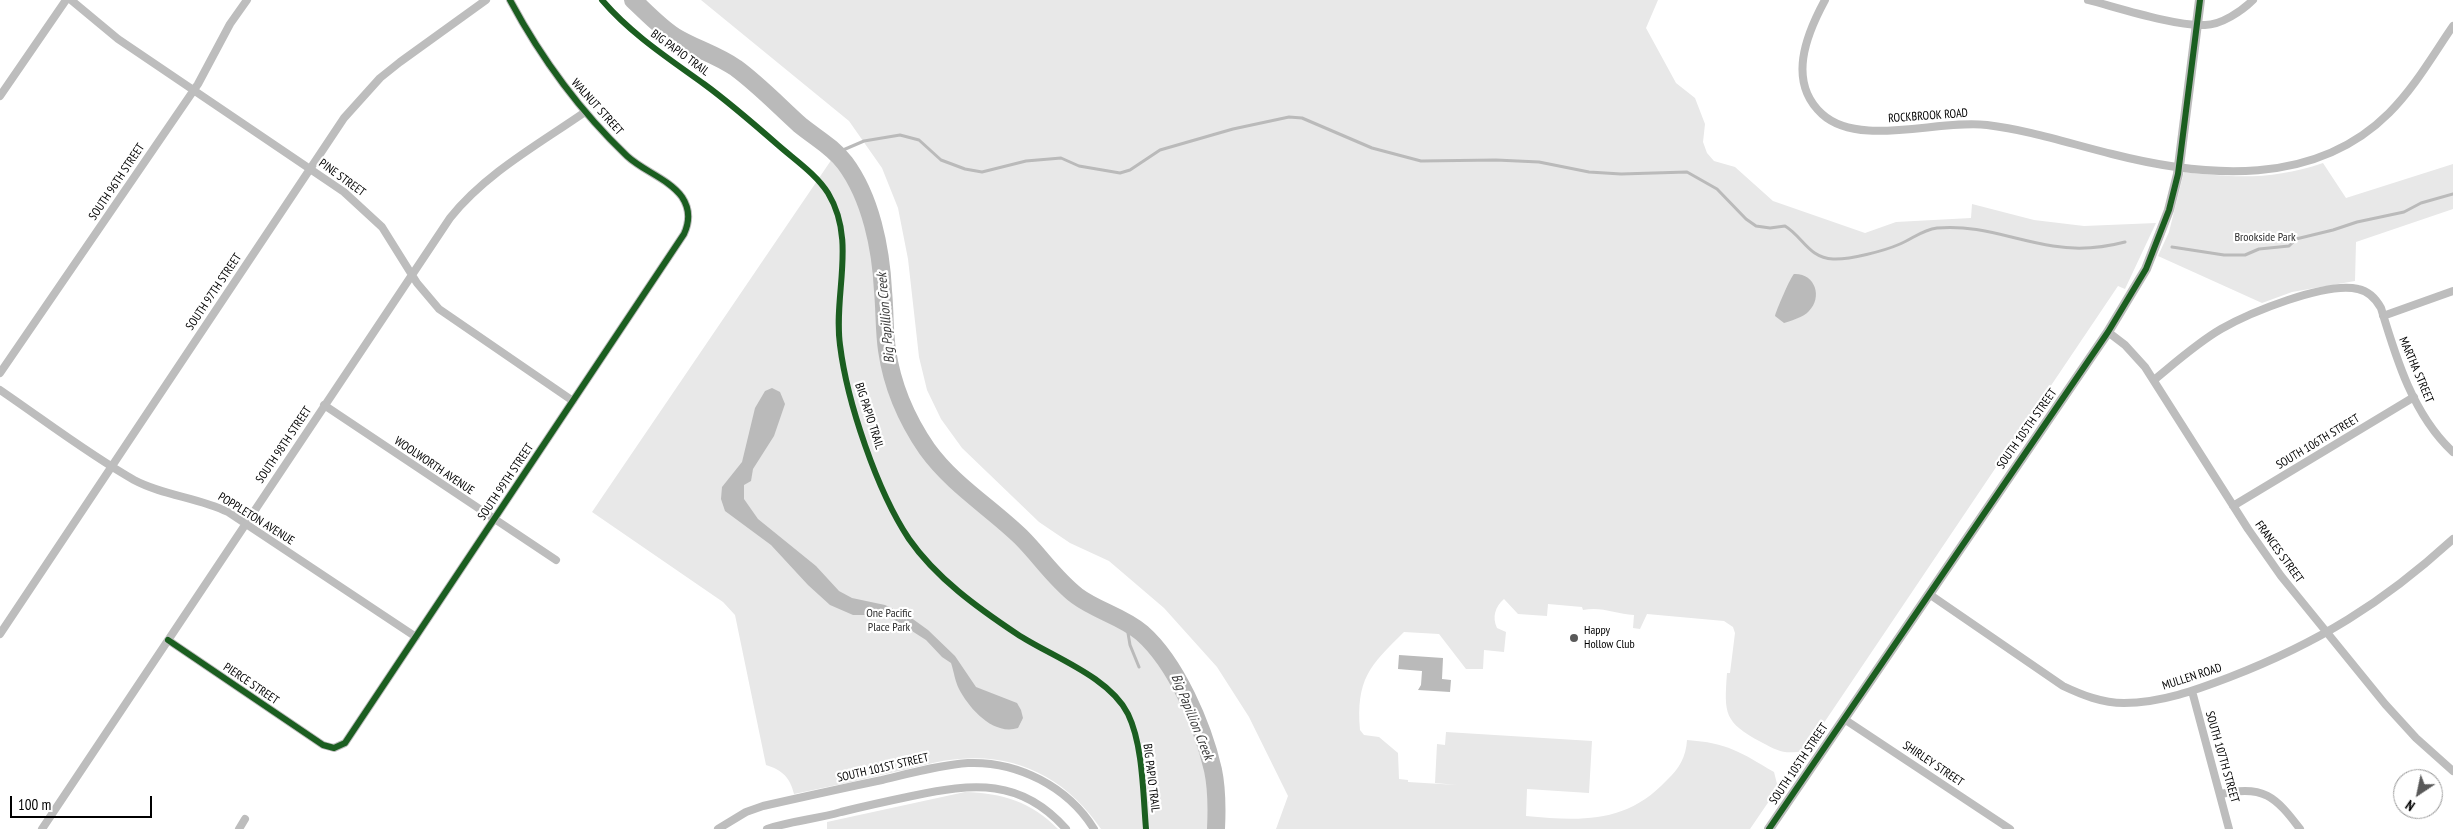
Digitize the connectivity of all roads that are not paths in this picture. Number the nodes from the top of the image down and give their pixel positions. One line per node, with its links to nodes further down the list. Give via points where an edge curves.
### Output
1 (66, 0): 13 (street)
2 (70, 0): 12 (street, PINE STREET, via 118,39)
3 (247, 0): 12 (street, SOUTH 96TH STREET, via 230,24)
4 (486, 0): 16 (street, SOUTH 97TH STREET, via 380,78 344,118)
5 (510, 0): 14 (street, WALNUT STREET, via 542,58)
6 (1825, 0): 15 (street, ROCKBROOK ROAD, via 1805,48 1801,72 1812,102 1821,114 1837,125 1868,131 1941,124 1989,125 2114,155)
7 (2088, 0): 10 (street)
8 (2200, 0): 10 (street, SOUTH 105TH STREET)
9 (2253, 0): 10 (street, via 2217,23)
10 (2196, 24): 15 (street, SOUTH 105TH STREET)
11 (2453, 26): 15 (street, ROCKBROOK ROAD, via 2389,113 2336,151 2303,164 2256,172)
12 (194, 91): 16 (street, PINE STREET); 22 (street, SOUTH 96TH STREET)
13 (0, 96)
14 (585, 112): 17 (street, WALNUT STREET, via 629,158 674,189); 18 (street, SOUTH 98TH STREET, via 472,193 450,218)
15 (2179, 166): 21 (street, SOUTH 105TH STREET, via 2157,246)
16 (310, 168): 18 (street, PINE STREET, via 372,216); 29 (street, SOUTH 97TH STREET)
17 (688, 210): 26 (street, SOUTH 99TH STREET, via 684,234)
18 (412, 274): 26 (street, PINE STREET, via 430,300 448,317); 27 (street, SOUTH 98TH STREET)
19 (2453, 291): 20 (street)
20 (2383, 316): 23 (street, MARTHA STREET, via 2372,296 2358,289 2325,291 2289,299 2220,330); 25 (street, MARTHA STREET)
21 (2108, 332): 23 (street, FRANCES STREET, via 2135,355); 35 (street, SOUTH 105TH STREET)
22 (0, 373)
23 (2154, 380): 30 (street, FRANCES STREET)
24 (0, 390): 29 (street, POPPLETON AVENUE)
25 (2414, 397): 28 (street, MARTHA STREET, via 2435,432); 30 (street, SOUTH 106TH STREET)
26 (573, 401): 31 (street, SOUTH 99TH STREET)
27 (324, 406): 31 (street, WOOLWORTH AVENUE); 32 (street, SOUTH 98TH STREET)
28 (2453, 452)
29 (112, 466): 32 (street, POPPLETON AVENUE, via 150,487 214,505); 37 (street, SOUTH 97TH STREET)
30 (2233, 506): 36 (street, FRANCES STREET, via 2280,576)
31 (494, 520): 34 (street, WOOLWORTH AVENUE); 38 (street, SOUTH 99TH STREET)
32 (246, 524): 38 (street, POPPLETON AVENUE); 39 (street, SOUTH 98TH STREET)
33 (2453, 539): 36 (street, MULLEN ROAD, via 2394,590)
34 (556, 560)
35 (1929, 594): 40 (street, MULLEN ROAD, via 2043,674 2083,695 2136,703); 41 (street, SOUTH 105TH STREET)
36 (2327, 633): 40 (street, MULLEN ROAD, via 2265,664); 43 (street, FRANCES STREET, via 2416,738)
37 (0, 634)
38 (416, 637): 42 (street, SOUTH 99TH STREET, via 345,743 334,748)
39 (168, 640): 42 (street, PIERCE STREET); 46 (street, SOUTH 98TH STREET)
40 (2192, 691): 44 (street, SOUTH 107TH STREET)
41 (1844, 719): 52 (street, SOUTH 105TH STREET); 53 (street, SHIRLEY STREET)
42 (323, 745)
43 (2453, 770)
44 (2221, 794): 54 (street, SOUTH 107TH STREET); 55 (street, via 2249,789 2263,793 2280,804)
45 (245, 819): 47 (street)
46 (42, 829)
47 (239, 829)
48 (718, 829): 51 (street, SOUTH 101ST STREET, via 738,816 764,806 956,764 984,763 1014,768 1055,788 1077,807)
49 (767, 829): 50 (street, via 965,786 1007,790 1042,807)
50 (1066, 829)
51 (1094, 829)
52 (1769, 829)
53 (2010, 829)
54 (2229, 829)
55 (2300, 829)

